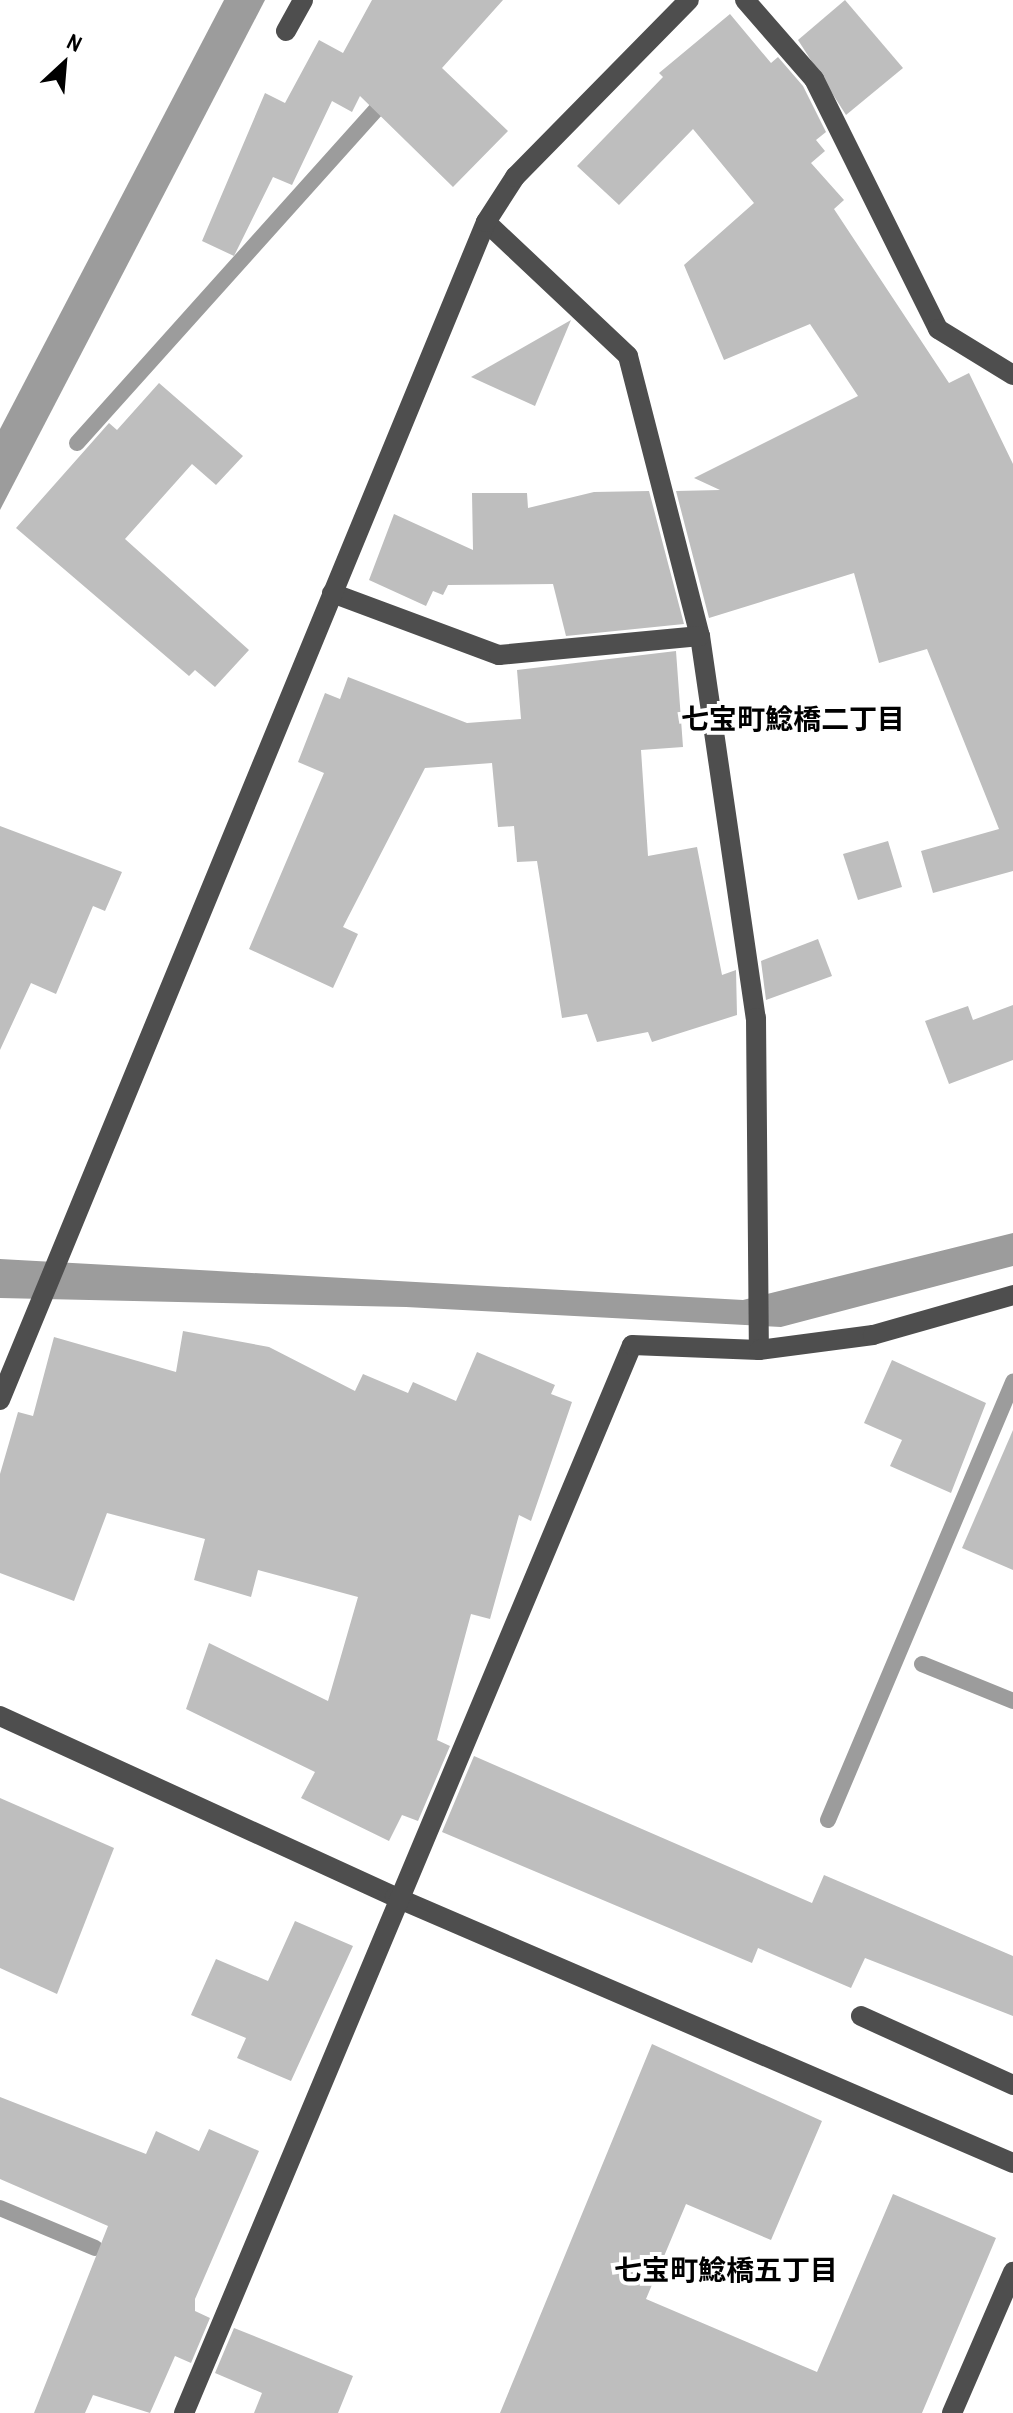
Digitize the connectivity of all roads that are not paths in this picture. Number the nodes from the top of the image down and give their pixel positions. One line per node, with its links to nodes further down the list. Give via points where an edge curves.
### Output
1 (303, 0): 4 (street)
2 (689, 0): 5 (street, via 515,177)
3 (745, 0): 6 (street, via 814,79 938,329)
4 (286, 31)
5 (486, 222): 7 (street); 8 (street, via 628,356)
6 (1013, 375)
7 (332, 593): 8 (street, via 499,655); 11 (street)
8 (700, 636): 10 (street, via 756,1018)
9 (1013, 1295): 10 (street, via 873,1335)
10 (759, 1340): 13 (street, via 632,1345)
11 (0, 1400)
12 (0, 1716): 13 (street)
13 (395, 1897): 16 (street); 18 (street)
14 (861, 2016): 15 (street)
15 (1013, 2085)
16 (1013, 2163)
17 (1013, 2272): 19 (street)
18 (184, 2413)
19 (952, 2413)

